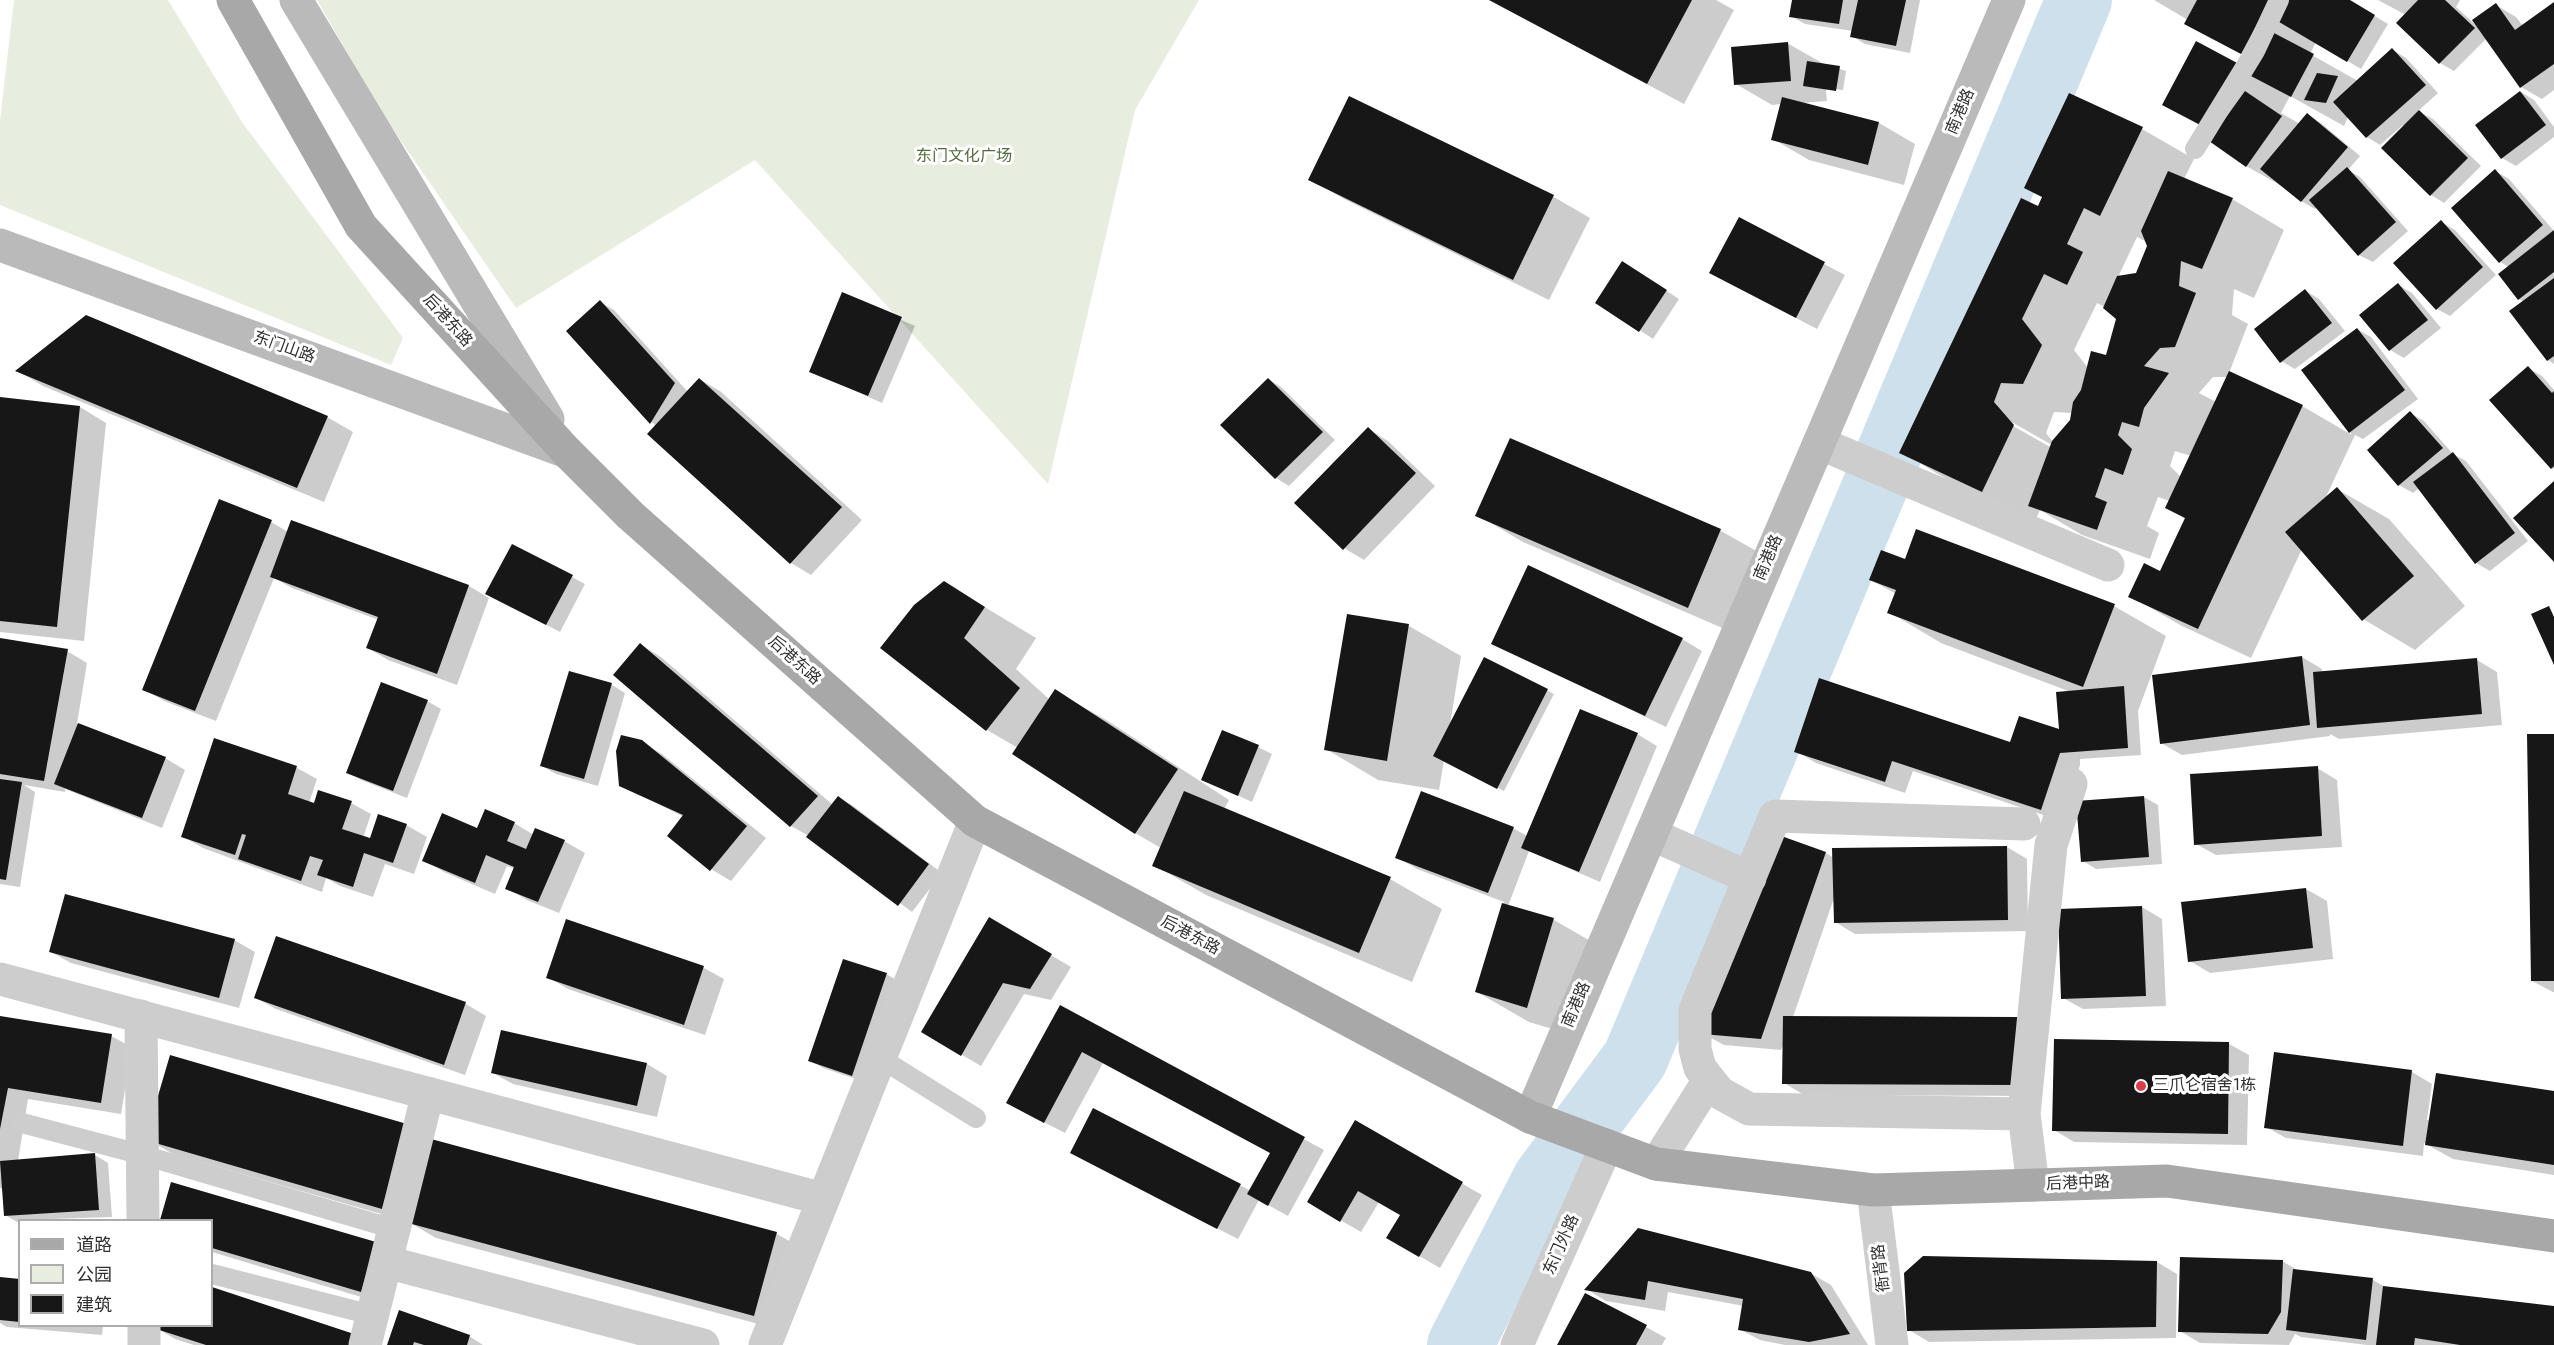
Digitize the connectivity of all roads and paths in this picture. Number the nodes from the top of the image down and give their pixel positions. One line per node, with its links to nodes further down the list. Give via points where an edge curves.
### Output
1 (233, 0): 8 (main road, 后港东路, via 361,226)
2 (296, 0): 8 (street)
3 (2009, 0): 7 (street, 南港路)
4 (2278, 0): 5 (lane, via 2255,51)
5 (2195, 149)
6 (0, 245): 8 (street, 东门山路)
7 (1820, 443): 9 (street); 13 (street, 南港路)
8 (567, 452): 11 (main road, 后港东路, via 630,515)
9 (2108, 565)
10 (2071, 784): 20 (street, via 2051,845)
11 (975, 821): 17 (street); 21 (main road, 后港东路)
12 (2024, 824): 14 (street, via 1775,816)
13 (1652, 835): 14 (street); 21 (street, 南港路)
14 (1750, 878): 18 (street, via 1695,1010 1695,1049 1700,1068)
15 (0, 979): 16 (street)
16 (141, 1016): 19 (street); 25 (street)
17 (880, 1058): 22 (lane); 29 (street)
18 (1710, 1080): 20 (street, via 1720,1093 1749,1109); 26 (street)
19 (428, 1093): 29 (street); 31 (street)
20 (2024, 1114): 27 (street)
21 (1531, 1117): 24 (main road, 后港东路)
22 (976, 1118)
23 (22, 1123): 25 (lane)
24 (1605, 1144): 26 (main road, 后港中路); 40 (street, 东门外路)
25 (142, 1155): 30 (street); 31 (lane)
26 (1656, 1164): 28 (main road, 后港中路)
27 (2033, 1185): 28 (main road, 后港中路); 32 (main road, 后港中路, via 2167,1181)
28 (1873, 1190): 41 (street, 衙背路)
29 (824, 1199): 39 (street)
30 (143, 1219)
31 (394, 1229): 33 (street)
32 (2554, 1236)
33 (386, 1262): 36 (street); 38 (street)
34 (213, 1275): 36 (lane)
35 (144, 1327): 37 (street)
36 (368, 1330)
37 (144, 1345)
38 (703, 1345)
39 (765, 1345)
40 (1517, 1345)
41 (1892, 1345)

